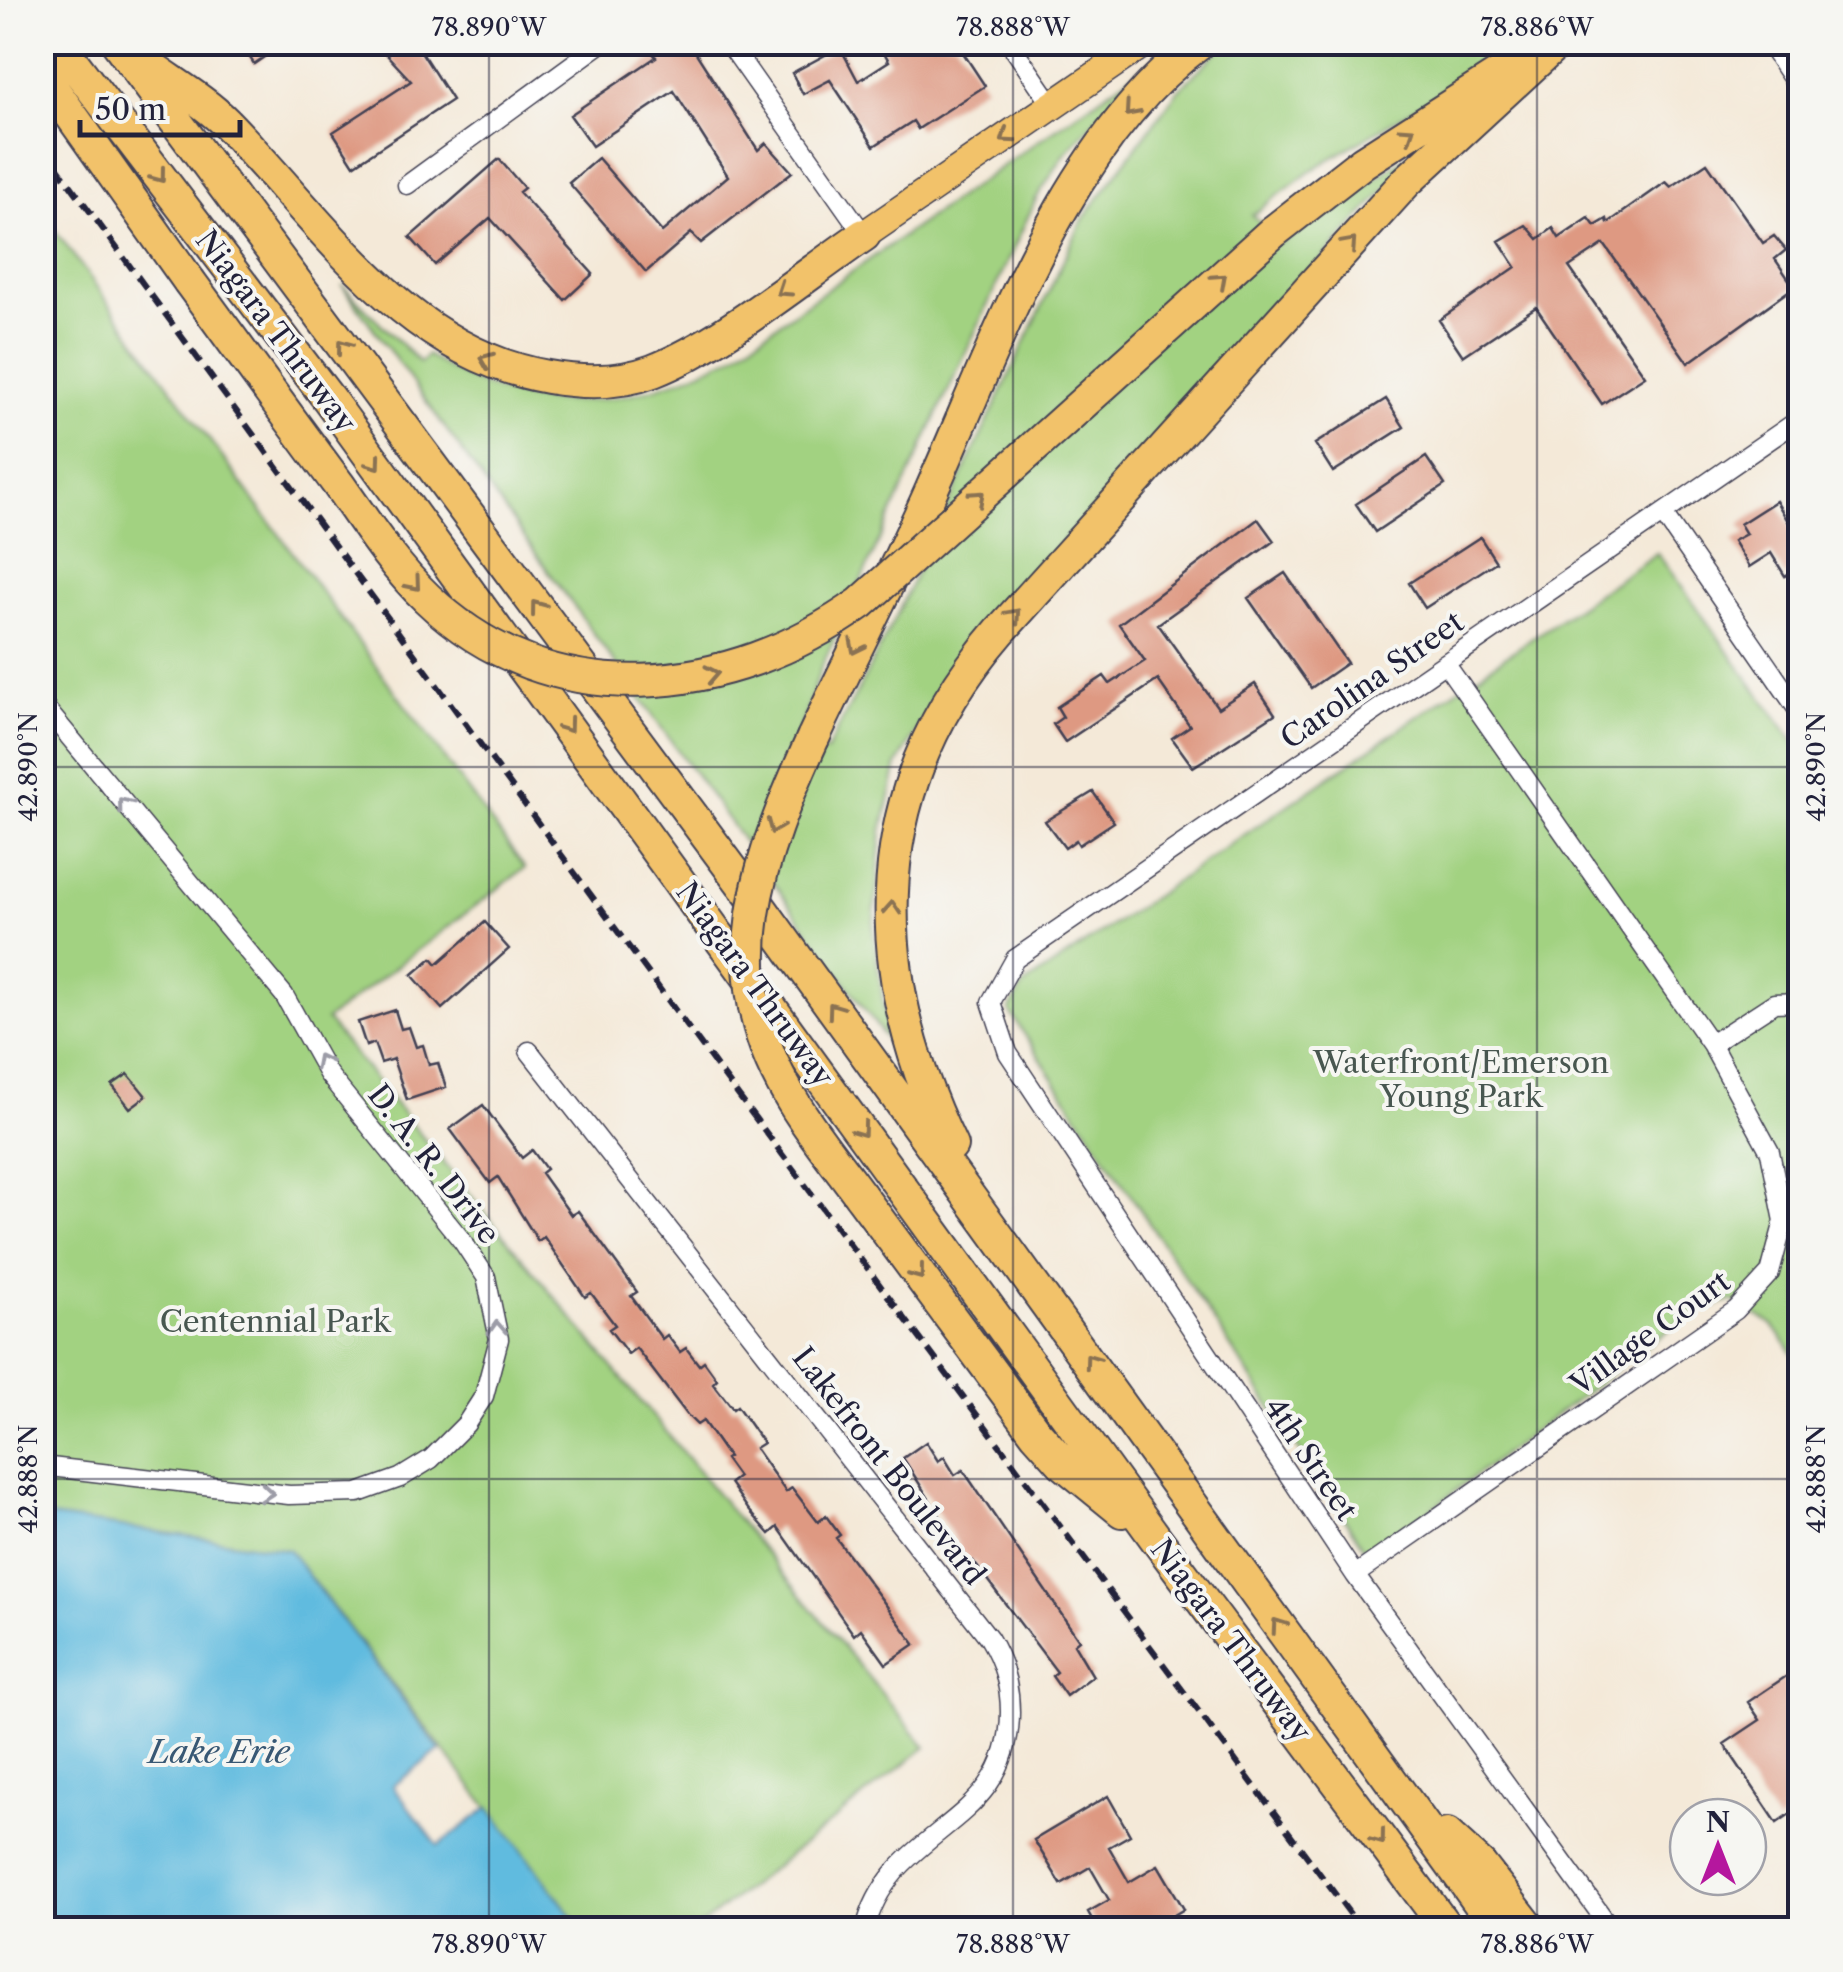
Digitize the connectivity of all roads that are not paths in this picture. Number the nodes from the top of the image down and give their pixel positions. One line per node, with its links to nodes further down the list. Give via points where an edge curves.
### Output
1 (58, 42): 26 (highway, Niagara Thruway, one-way to 26, via 351,430)
2 (117, 42): 14 (highway, one-way to 2, via 692,352 652,371 592,382 528,374 462,350 388,297 222,119); 24 (highway, Niagara Thruway, one-way to 2)
3 (604, 42): 13 (street)
4 (728, 42): 14 (street)
5 (1009, 42): 12 (street)
6 (1145, 42): 12 (main road)
7 (1201, 42): 26 (highway, one-way to 26, bridge, via 1140,99 1056,216 776,820 751,921 754,986 786,1092 1036,1432)
8 (1556, 42): 10 (highway, one-way to 8, bridge, via 418,590 505,650 554,669 606,680 671,680 760,660 861,602 1273,232 1363,162); 24 (highway, one-way to 8, via 918,1072 894,978 898,850 927,745 960,683 1013,617 1406,182)
9 (1768, 42): 11 (street)
10 (42, 74)
11 (1800, 90)
12 (1052, 106): 14 (main road, one-way to 14)
13 (407, 184)
14 (864, 236)
15 (1800, 419): 16 (street, Carolina Street)
16 (1663, 514): 17 (street, Carolina Street); 19 (street)
17 (1444, 664): 20 (street, Carolina Street, via 1015,959); 22 (street, Village Court)
18 (42, 704): 25 (street, D. A. R. Drive, one-way to 18, via 289,1495 358,1493 430,1459 466,1424 484,1396 498,1339 486,1277 463,1242 328,1074 284,995)
19 (1800, 712)
20 (990, 1002): 27 (street, 4th Street, via 1008,1053)
21 (1800, 1002): 22 (street, via 1774,1003)
22 (1711, 1044): 27 (street, Village Court, via 1770,1152 1784,1222 1770,1273 1736,1310)
23 (529, 1051): 29 (street, Lakefront Boulevard, via 989,1638 1005,1672 1010,1727 990,1788 894,1868 872,1900)
24 (994, 1230): 28 (highway, Niagara Thruway, one-way to 24)
25 (42, 1466)
26 (1156, 1540): 30 (highway, Niagara Thruway, one-way to 30)
27 (1355, 1575): 33 (street, 4th Street)
28 (1395, 1788): 31 (highway, Niagara Thruway); 32 (highway, via 1482,1866)
29 (865, 1930)
30 (1448, 1930)
31 (1499, 1930)
32 (1530, 1930)
33 (1612, 1930)

